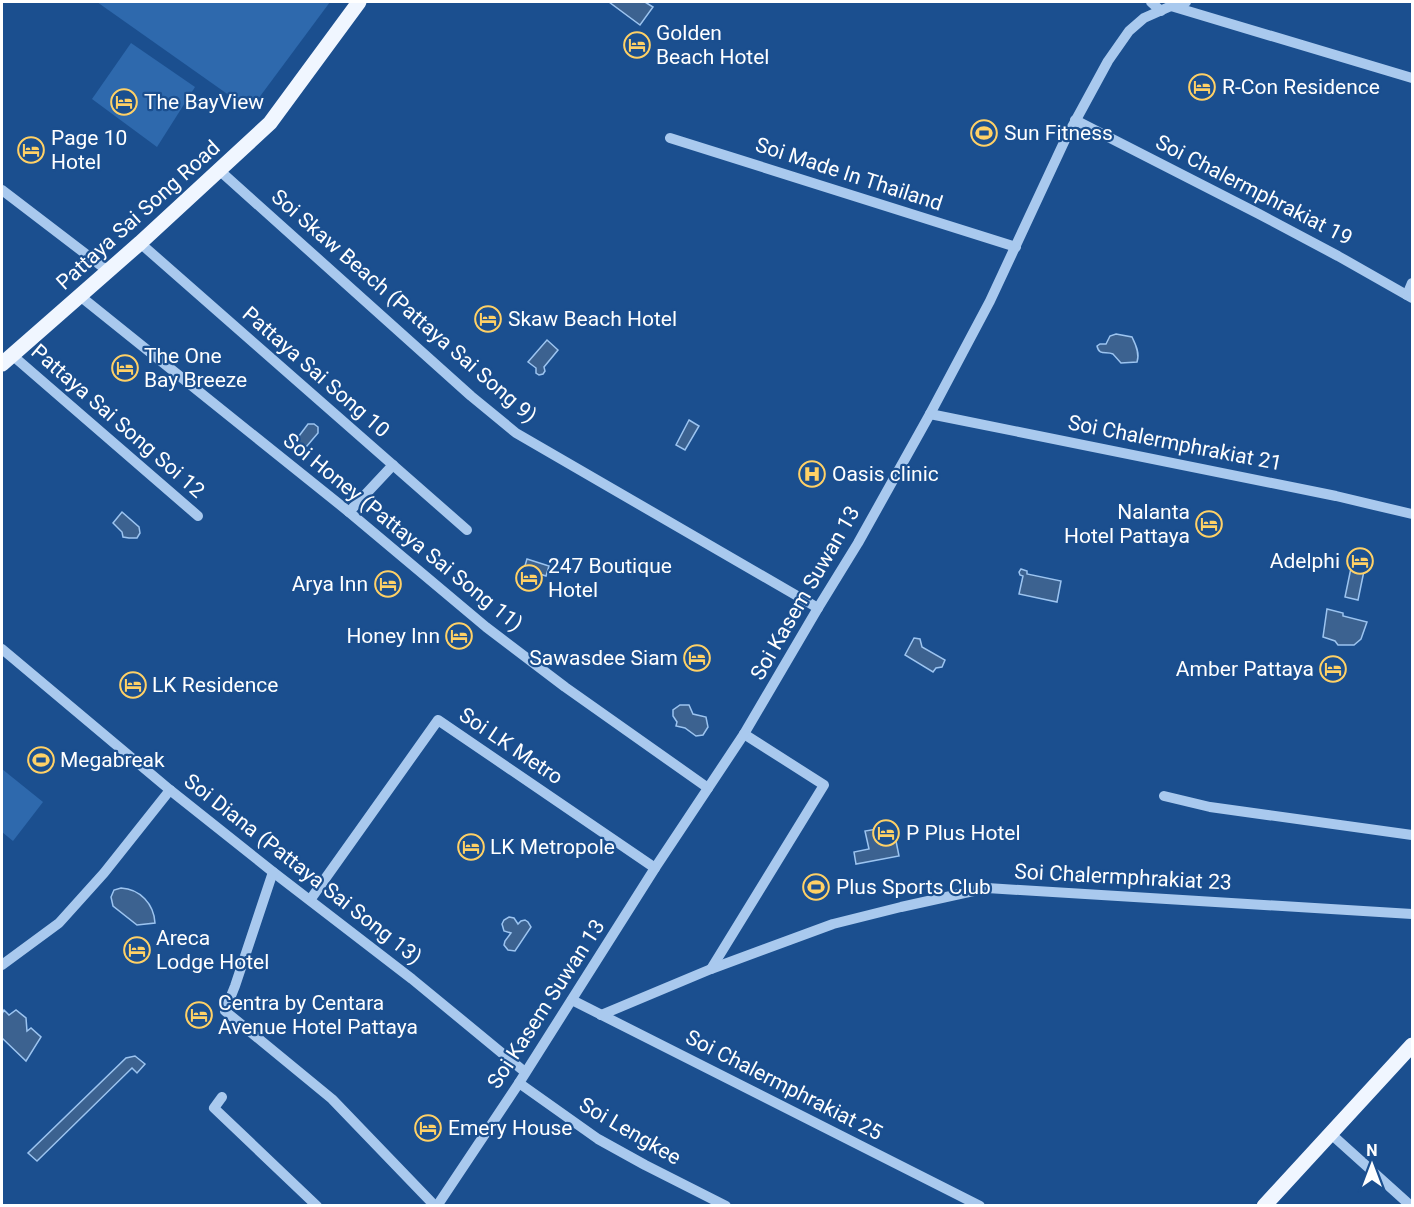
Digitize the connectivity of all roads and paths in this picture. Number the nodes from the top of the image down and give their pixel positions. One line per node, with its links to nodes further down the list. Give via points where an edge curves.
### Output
1 (358, 2): 8 (main road, Pattaya Sai Song Road, via 270,123)
2 (1151, 2): 4 (street)
3 (1186, 2): 4 (street, Soi Kasem Suwan 13)
4 (1166, 8): 5 (street); 6 (street, Soi Kasem Suwan 13, via 1144,18 1129,31)
5 (1413, 78)
6 (1075, 120): 11 (street, Soi Kasem Suwan 13); 15 (street, Soi Chalermphrakiat 19)
7 (670, 138): 11 (street, Soi Made In Thailand)
8 (219, 170): 10 (main road, Pattaya Sai Song Road); 23 (street, Soi Skaw Beach (Pattaya Sai Song 9), via 516,433)
9 (2, 190): 12 (street)
10 (140, 243): 12 (main road, Pattaya Sai Song Road); 18 (street, Pattaya Sai Song 10)
11 (1016, 247): 17 (street, Soi Kasem Suwan 13)
12 (108, 271): 14 (main road, Pattaya Sai Song Road)
13 (1413, 284): 15 (street)
14 (80, 296): 16 (main road, Pattaya Sai Song Road); 19 (street, Soi Honey (Pattaya Sai Song 11))
15 (1410, 296)
16 (7, 360): 21 (street, Pattaya Sai Song Soi 12)
17 (930, 414): 20 (street, Soi Chalermphrakiat 21); 23 (street, Soi Kasem Suwan 13)
18 (393, 465): 19 (street); 22 (street, Pattaya Sai Song 10)
19 (349, 512): 26 (street, Soi Honey (Pattaya Sai Song 11), via 486,627)
20 (1413, 514)
21 (198, 516)
22 (467, 530)
23 (818, 608): 25 (street, Soi Kasem Suwan 13)
24 (2, 649): 27 (street, Soi Diana (Pattaya Sai Song 13))
25 (744, 734): 26 (street, Soi Kasem Suwan 13); 35 (street, via 824,785)
26 (708, 788): 30 (street, Soi Kasem Suwan 13)
27 (170, 790): 31 (street, Soi Diana (Pattaya Sai Song 13)); 34 (street, via 59,923)
28 (1164, 796): 29 (street, via 1210,807)
29 (1413, 835)
30 (655, 868): 32 (street, Soi LK Metro, via 438,720); 36 (street, Soi Kasem Suwan 13)
31 (273, 872): 32 (street, Soi Diana (Pattaya Sai Song 13)); 44 (street, via 225,1011 332,1099)
32 (310, 900): 39 (street, Soi Diana (Pattaya Sai Song 13))
33 (1413, 914): 35 (street, Soi Chalermphrakiat 23, via 987,888 833,924)
34 (2, 965)
35 (711, 969): 37 (street, Soi Chalermphrakiat 23)
36 (572, 1000): 37 (street, Soi Chalermphrakiat 25); 39 (street, Soi Kasem Suwan 13)
37 (601, 1015): 46 (street, Soi Chalermphrakiat 25)
38 (1413, 1045): 42 (main road)
39 (525, 1072): 40 (street, Soi Kasem Suwan 13)
40 (519, 1083): 44 (street, Soi Kasem Suwan 13); 45 (street, Soi Lengkee, via 598,1139)
41 (222, 1097): 43 (street, via 214,1108)
42 (1331, 1134): 47 (main road); 48 (street)
43 (317, 1206)
44 (436, 1206)
45 (726, 1206)
46 (980, 1206)
47 (1264, 1206)
48 (1411, 1206)

